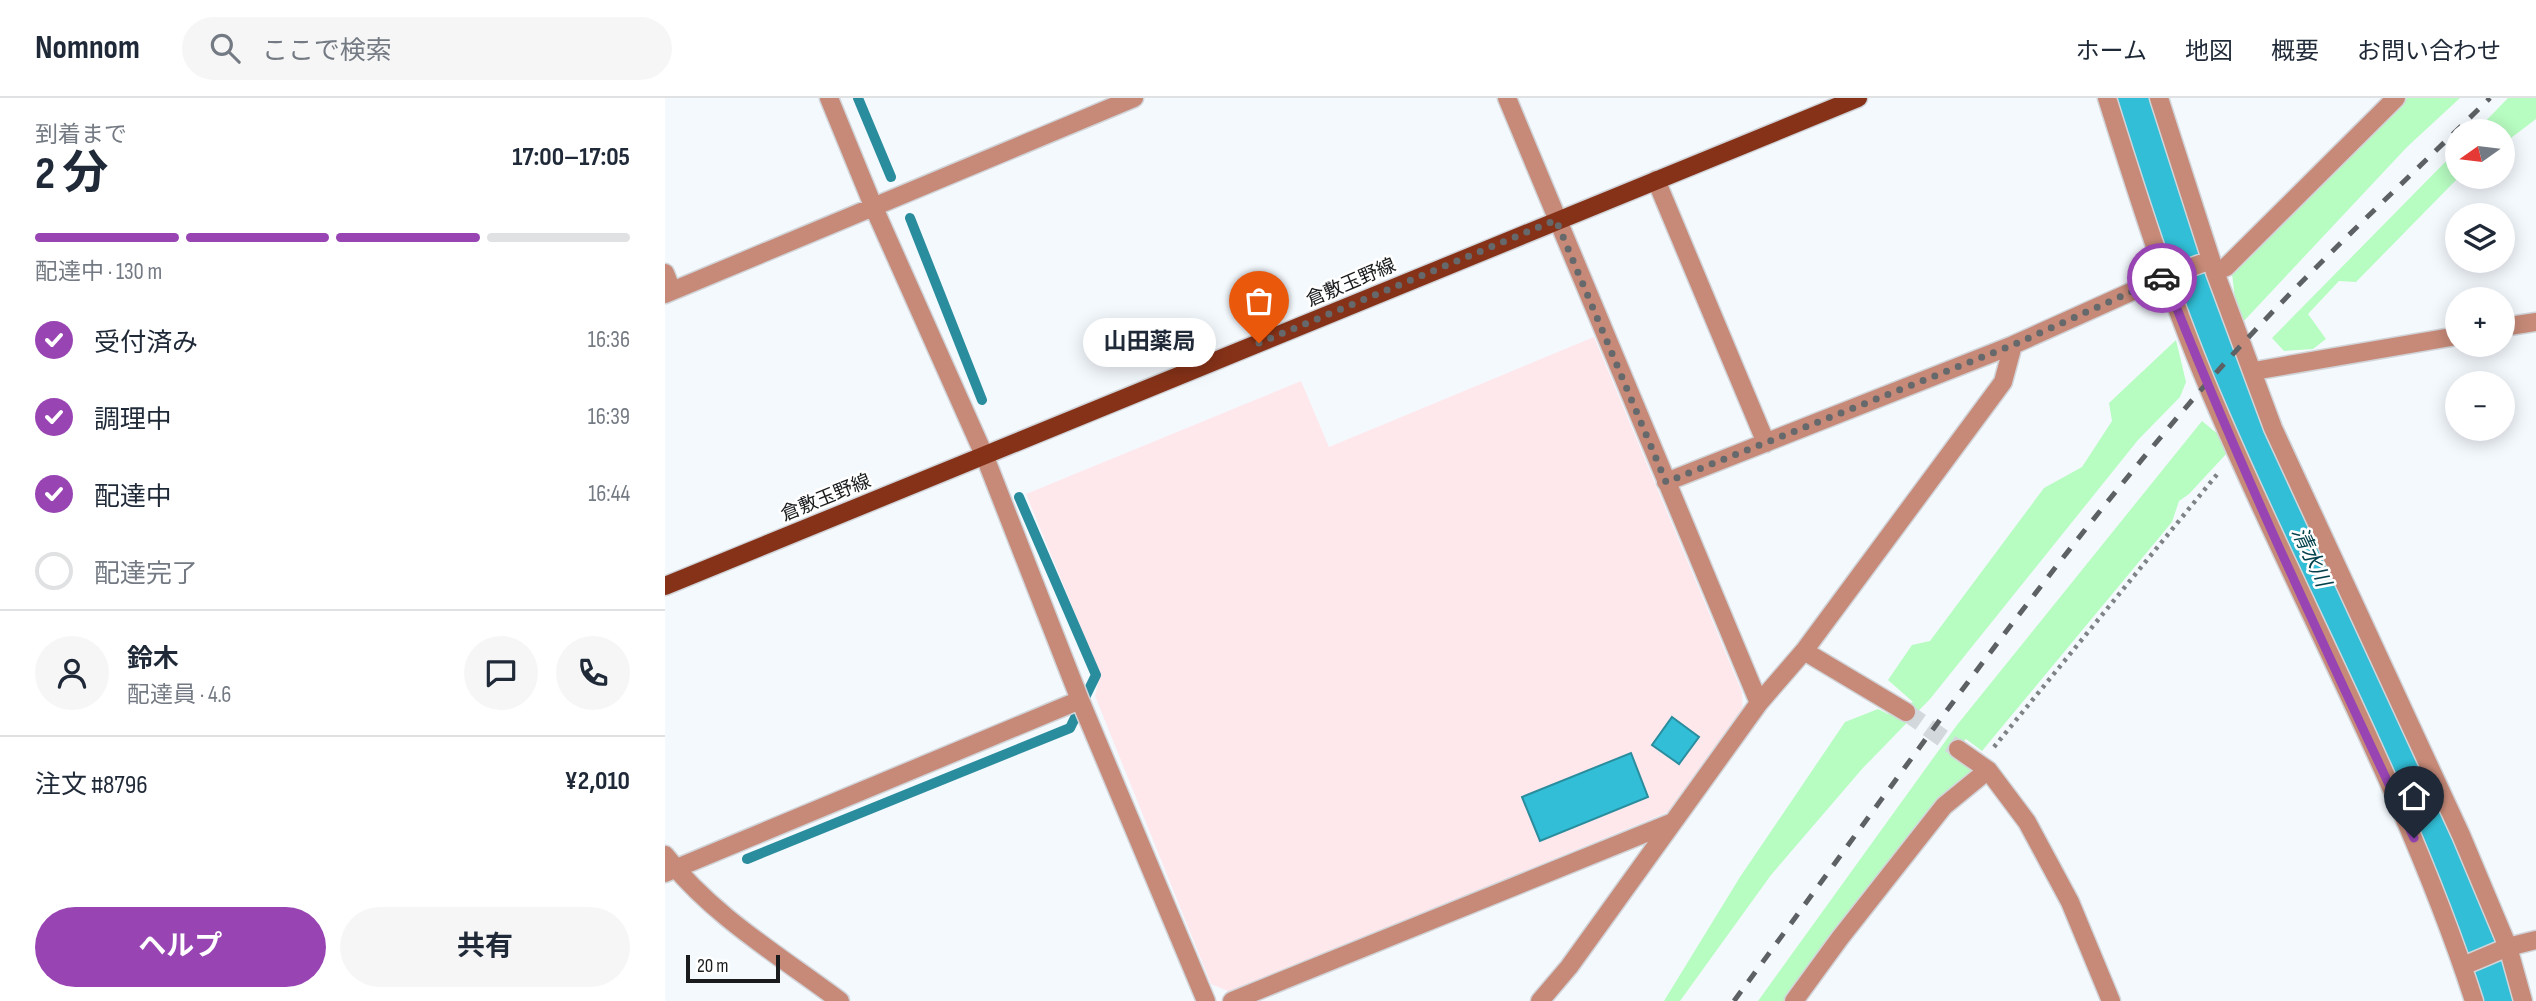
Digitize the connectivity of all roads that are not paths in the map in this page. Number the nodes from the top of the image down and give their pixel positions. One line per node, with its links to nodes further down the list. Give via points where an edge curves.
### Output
1 (829, 98): 10 (street)
2 (1134, 98): 8 (street)
3 (1507, 98): 11 (street)
4 (1858, 98): 9 (main road, 倉敷玉野線)
5 (2107, 98): 14 (street)
6 (2159, 98): 12 (street)
7 (2396, 98): 12 (street, via 2226,267)
8 (1111, 102): 10 (street)
9 (1657, 180): 11 (main road, 倉敷玉野線); 21 (street)
10 (874, 208): 15 (street); 22 (street)
11 (1556, 220): 22 (main road, 倉敷玉野線); 23 (street)
12 (2209, 265): 14 (street); 20 (street)
13 (665, 273): 15 (street)
14 (2171, 274): 19 (street); 35 (street, via 2236,452 2414,838)
15 (669, 292)
16 (2536, 322): 17 (street)
17 (2515, 325)
18 (2445, 337): 20 (street)
19 (2013, 345): 21 (street); 25 (street, via 2003,382)
20 (2254, 371): 34 (street, via 2273,428)
21 (1766, 443): 23 (street)
22 (985, 457): 24 (main road, 倉敷玉野線); 26 (street)
23 (1666, 482): 27 (street)
24 (665, 586)
25 (1804, 651): 27 (street); 28 (street)
26 (1075, 698): 32 (street); 37 (street, via 1088,718)
27 (1759, 704): 31 (street)
28 (1906, 712)
29 (1958, 748): 30 (street)
30 (1984, 767): 40 (street, via 1944,806); 41 (street, via 2027,822 2070,902)
31 (1674, 822): 38 (street); 39 (street)
32 (669, 866): 36 (street, via 719,911)
33 (2536, 940): 34 (street)
34 (2508, 947): 35 (street); 43 (street)
35 (2463, 966): 42 (street)
36 (840, 1001)
37 (1206, 1001)
38 (1232, 1001)
39 (1540, 1001)
40 (1794, 1001)
41 (2111, 1001)
42 (2475, 1001)
43 (2523, 1001)

